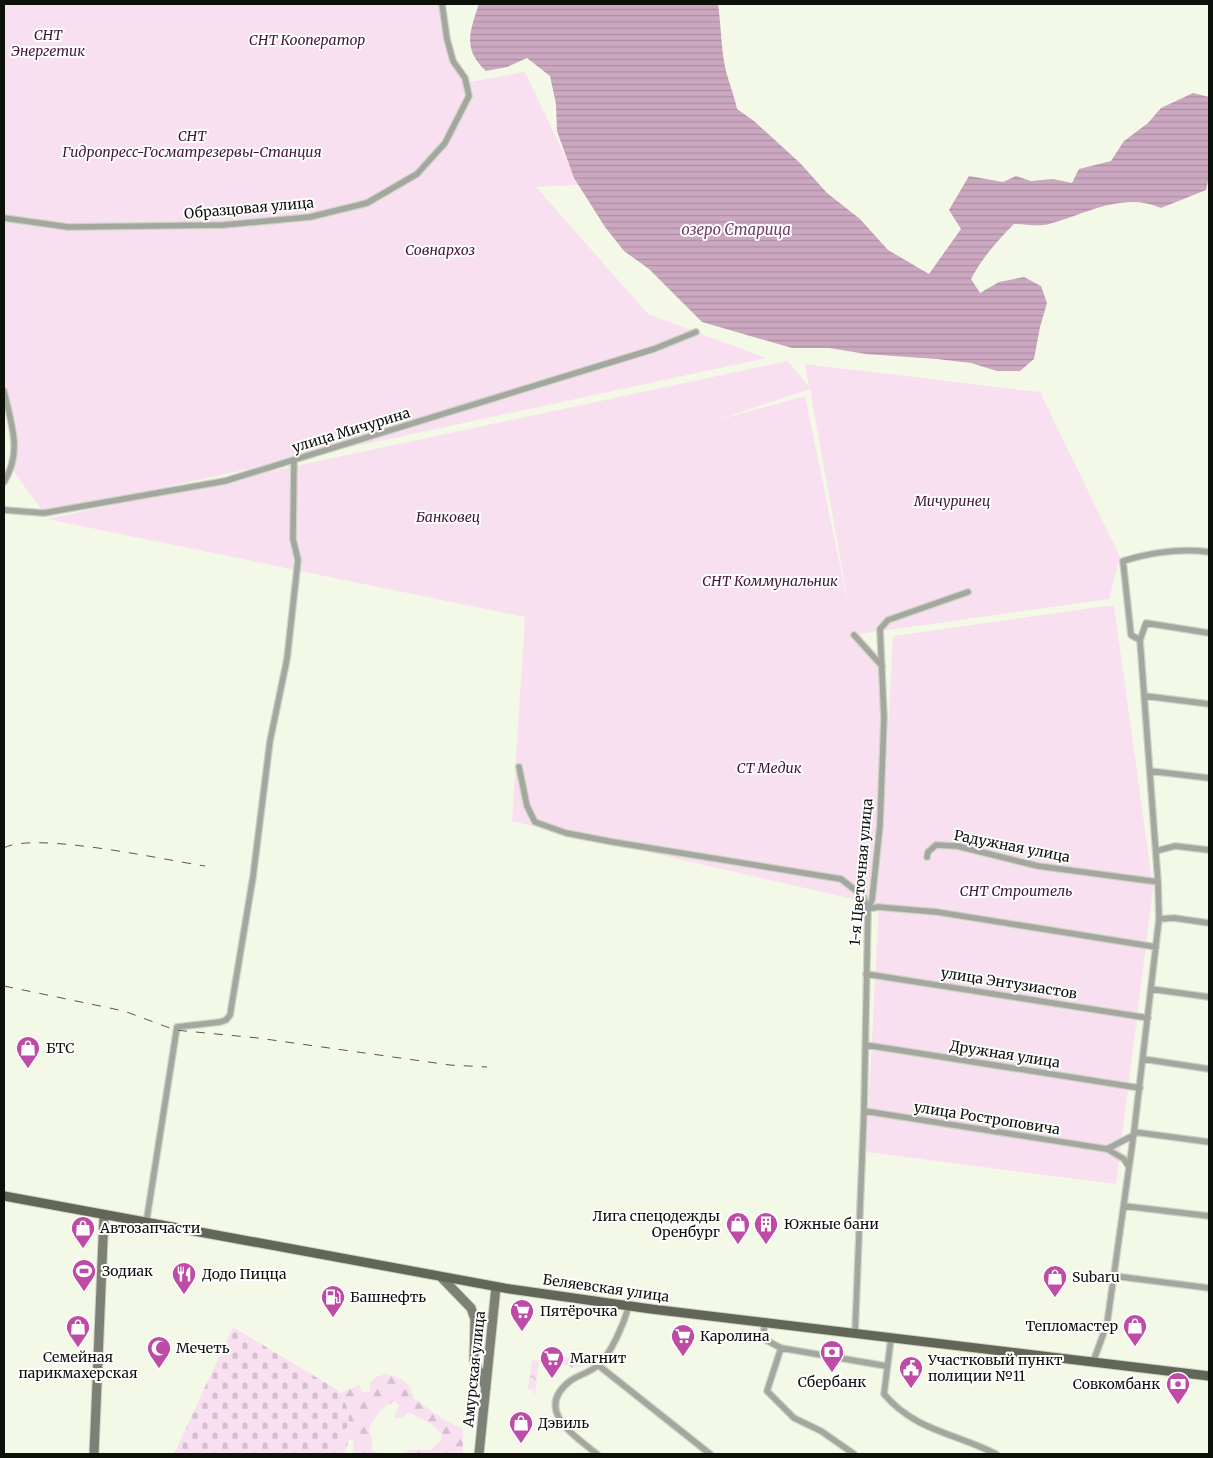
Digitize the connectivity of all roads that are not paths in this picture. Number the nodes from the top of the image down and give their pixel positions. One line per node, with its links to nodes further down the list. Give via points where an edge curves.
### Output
1 (442, 4): 2 (street, Образцовая улица, via 453,61 465,78 469,96 445,143 417,174 367,203 310,217 223,225 68,227)
2 (4, 218)
3 (696, 332): 5 (street, улица Мичурина, via 654,350)
4 (4, 391): 6 (street, via 15,455 12,469)
5 (294, 460): 7 (street, улица Мичурина, via 225,480 44,513); 44 (street, via 293,539 298,560 287,659 270,741 253,877 230,1015 220,1022 176,1027)
6 (4, 482)
7 (4, 510)
8 (1209, 552): 12 (street, via 1189,549 1151,552 1123,561 1131,635)
9 (968, 592): 13 (street, 1-я Цветочная улица, via 888,620 880,629)
10 (1209, 632): 12 (street, via 1146,623)
11 (854, 635): 13 (street)
12 (1140, 640): 14 (street)
13 (883, 668): 23 (street, 1-я Цветочная улица, via 880,824 872,900)
14 (1145, 696): 15 (street); 17 (street)
15 (1209, 704)
16 (519, 766): 23 (street, via 527,806 534,822 566,833 613,842 841,879 863,896)
17 (1150, 771): 18 (street); 20 (street)
18 (1209, 778)
19 (1209, 850): 20 (street, via 1175,846)
20 (1156, 851): 22 (street)
21 (927, 857): 22 (street, Радужная улица, via 936,845 957,846 1038,866)
22 (1158, 882): 24 (street)
23 (868, 909): 26 (street, via 937,912); 27 (street, 1-я Цветочная улица)
24 (1159, 919): 25 (street); 26 (street)
25 (1209, 923)
26 (1156, 947): 28 (street)
27 (866, 974): 30 (street, улица Энтузиастов); 31 (street, 1-я Цветочная улица)
28 (1151, 989): 29 (street); 30 (street)
29 (1209, 997)
30 (1148, 1018): 32 (street)
31 (866, 1045): 34 (street, Дружная улица); 35 (street, 1-я Цветочная улица)
32 (1143, 1059): 33 (street); 34 (street)
33 (1209, 1069)
34 (1140, 1088): 36 (street)
35 (864, 1112): 38 (street, улица Ростроповича); 51 (street, 1-я Цветочная улица)
36 (1134, 1133): 37 (street); 38 (street); 39 (street)
37 (1209, 1142)
38 (1107, 1149): 39 (street, via 1124,1159)
39 (1129, 1168): 41 (street)
40 (4, 1196): 42 (main road, Беляевская улица)
41 (1124, 1206): 43 (street); 45 (street)
42 (104, 1216): 44 (main road, Беляевская улица); 59 (street)
43 (1209, 1216)
44 (146, 1224): 46 (main road, Беляевская улица)
45 (1114, 1276): 48 (street); 54 (street, via 1108,1324)
46 (442, 1278): 47 (main road, Беляевская улица); 58 (street, via 471,1308 475,1319 474,1360)
47 (496, 1287): 49 (main road, Беляевская улица); 58 (street, Амурская улица)
48 (1209, 1288)
49 (629, 1306): 50 (main road, Беляевская улица); 55 (street, via 623,1327)
50 (764, 1321): 51 (main road, Беляевская улица); 53 (street, via 764,1339)
51 (855, 1334): 52 (main road, Беляевская улица)
52 (891, 1338): 54 (main road, Беляевская улица); 56 (street)
53 (781, 1348): 56 (street); 63 (street, via 767,1391 794,1418 821,1431)
54 (1092, 1362): 57 (main road, Беляевская улица)
55 (598, 1365): 61 (street, via 570,1381 555,1406 560,1422); 62 (street)
56 (886, 1366): 64 (street, via 884,1394 908,1418)
57 (1209, 1376)
58 (487, 1389): 60 (street, Амурская улица)
59 (94, 1454)
60 (479, 1454)
61 (597, 1454)
62 (710, 1454)
63 (854, 1454)
64 (996, 1454)

